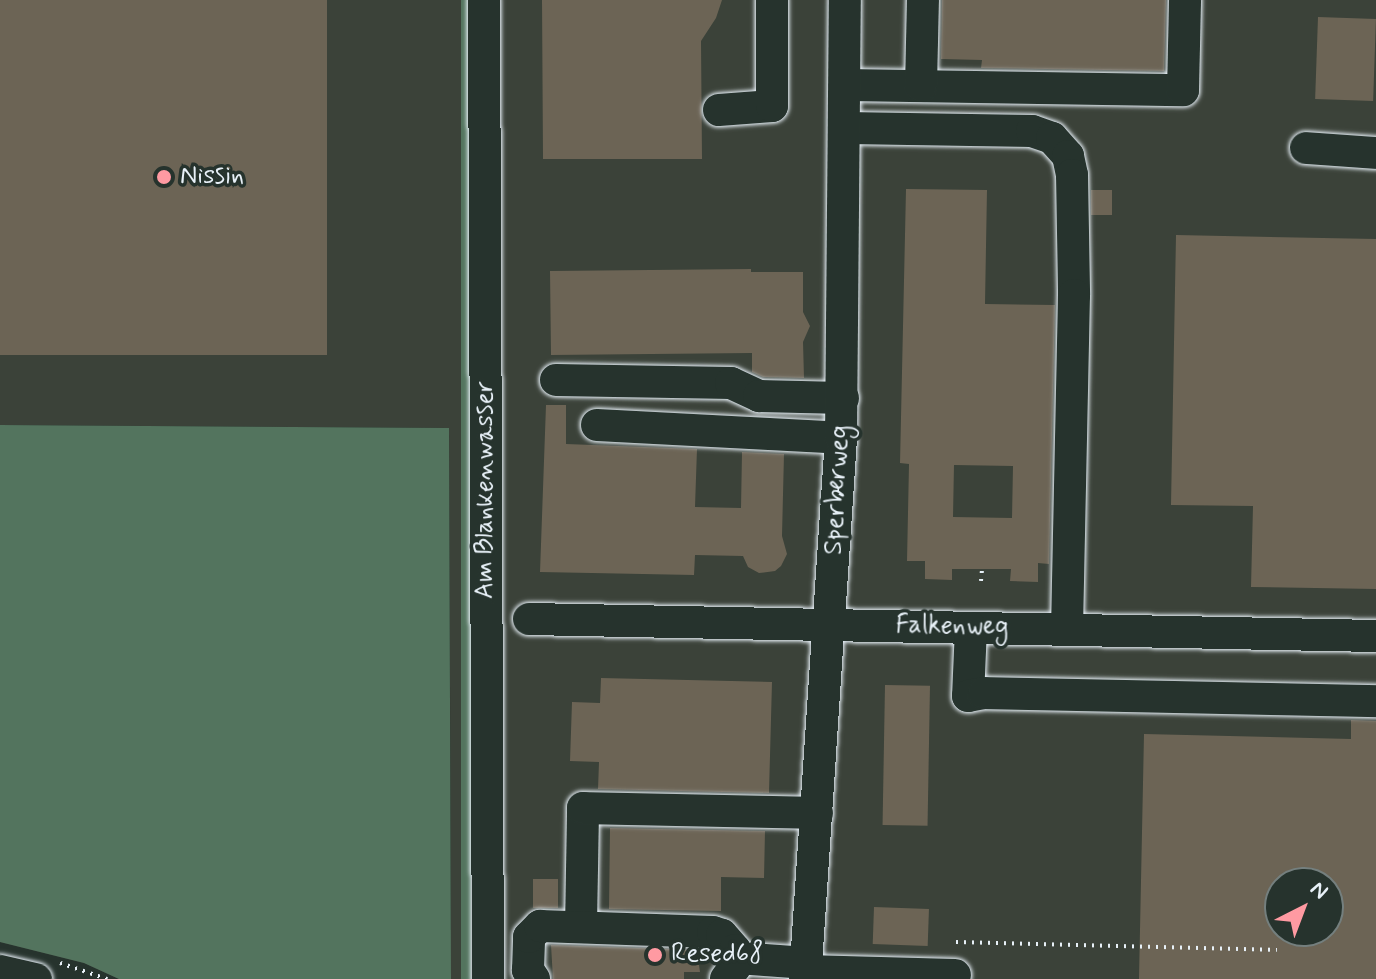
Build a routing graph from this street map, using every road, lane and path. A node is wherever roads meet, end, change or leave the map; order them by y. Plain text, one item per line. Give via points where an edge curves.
1 (484, 0) edge
2 (772, 0) edge
3 (845, 0) edge
4 (923, 0) edge
5 (1185, 0) edge
6 (847, 85) junction
7 (921, 86) junction
8 (719, 110) dead end
9 (847, 128) junction
10 (1306, 148) dead end
11 (1376, 153) edge
12 (556, 380) dead end
13 (843, 398) junction
14 (597, 425) dead end
15 (841, 438) junction
16 (982, 570) dead end
17 (981, 581) dead end
18 (529, 619) dead end
19 (831, 625) junction
20 (971, 628) junction
21 (1067, 630) junction
22 (1376, 636) edge
23 (1376, 701) edge
24 (817, 813) junction
25 (581, 927) junction
26 (956, 942) dead end
27 (1277, 950) dead end
28 (732, 968) edge
29 (0, 971) edge
30 (806, 971) edge
31 (955, 975) dead end
32 (881, 976) edge
33 (36, 979) edge
34 (488, 979) edge
35 (534, 979) edge

1 - 34 street, Am Blankenwasser
2 - 8 street via 772,106
3 - 6 street, Sperberweg
4 - 7 street
5 - 7 street via 1183,90
6 - 7 street
6 - 9 street, Sperberweg
9 - 13 street, Sperberweg
9 - 21 street via 1032,131 1052,138 1068,156 1074,295
10 - 11 street
12 - 13 street via 731,383 759,396
13 - 15 street, Sperberweg
14 - 15 street
15 - 19 street, Sperberweg
16 - 17 path
18 - 19 street, Falkenweg
19 - 20 street, Falkenweg
19 - 24 street, Sperberweg
20 - 21 street, Falkenweg
20 - 23 street via 968,696
21 - 22 street, Falkenweg
24 - 25 street via 583,808
24 - 30 street, Sperberweg
25 - 28 street via 713,932 730,942
25 - 35 street via 540,926 531,932 528,970
26 - 27 path
28 - 30 street
29 - 33 street
30 - 32 street
31 - 32 street

